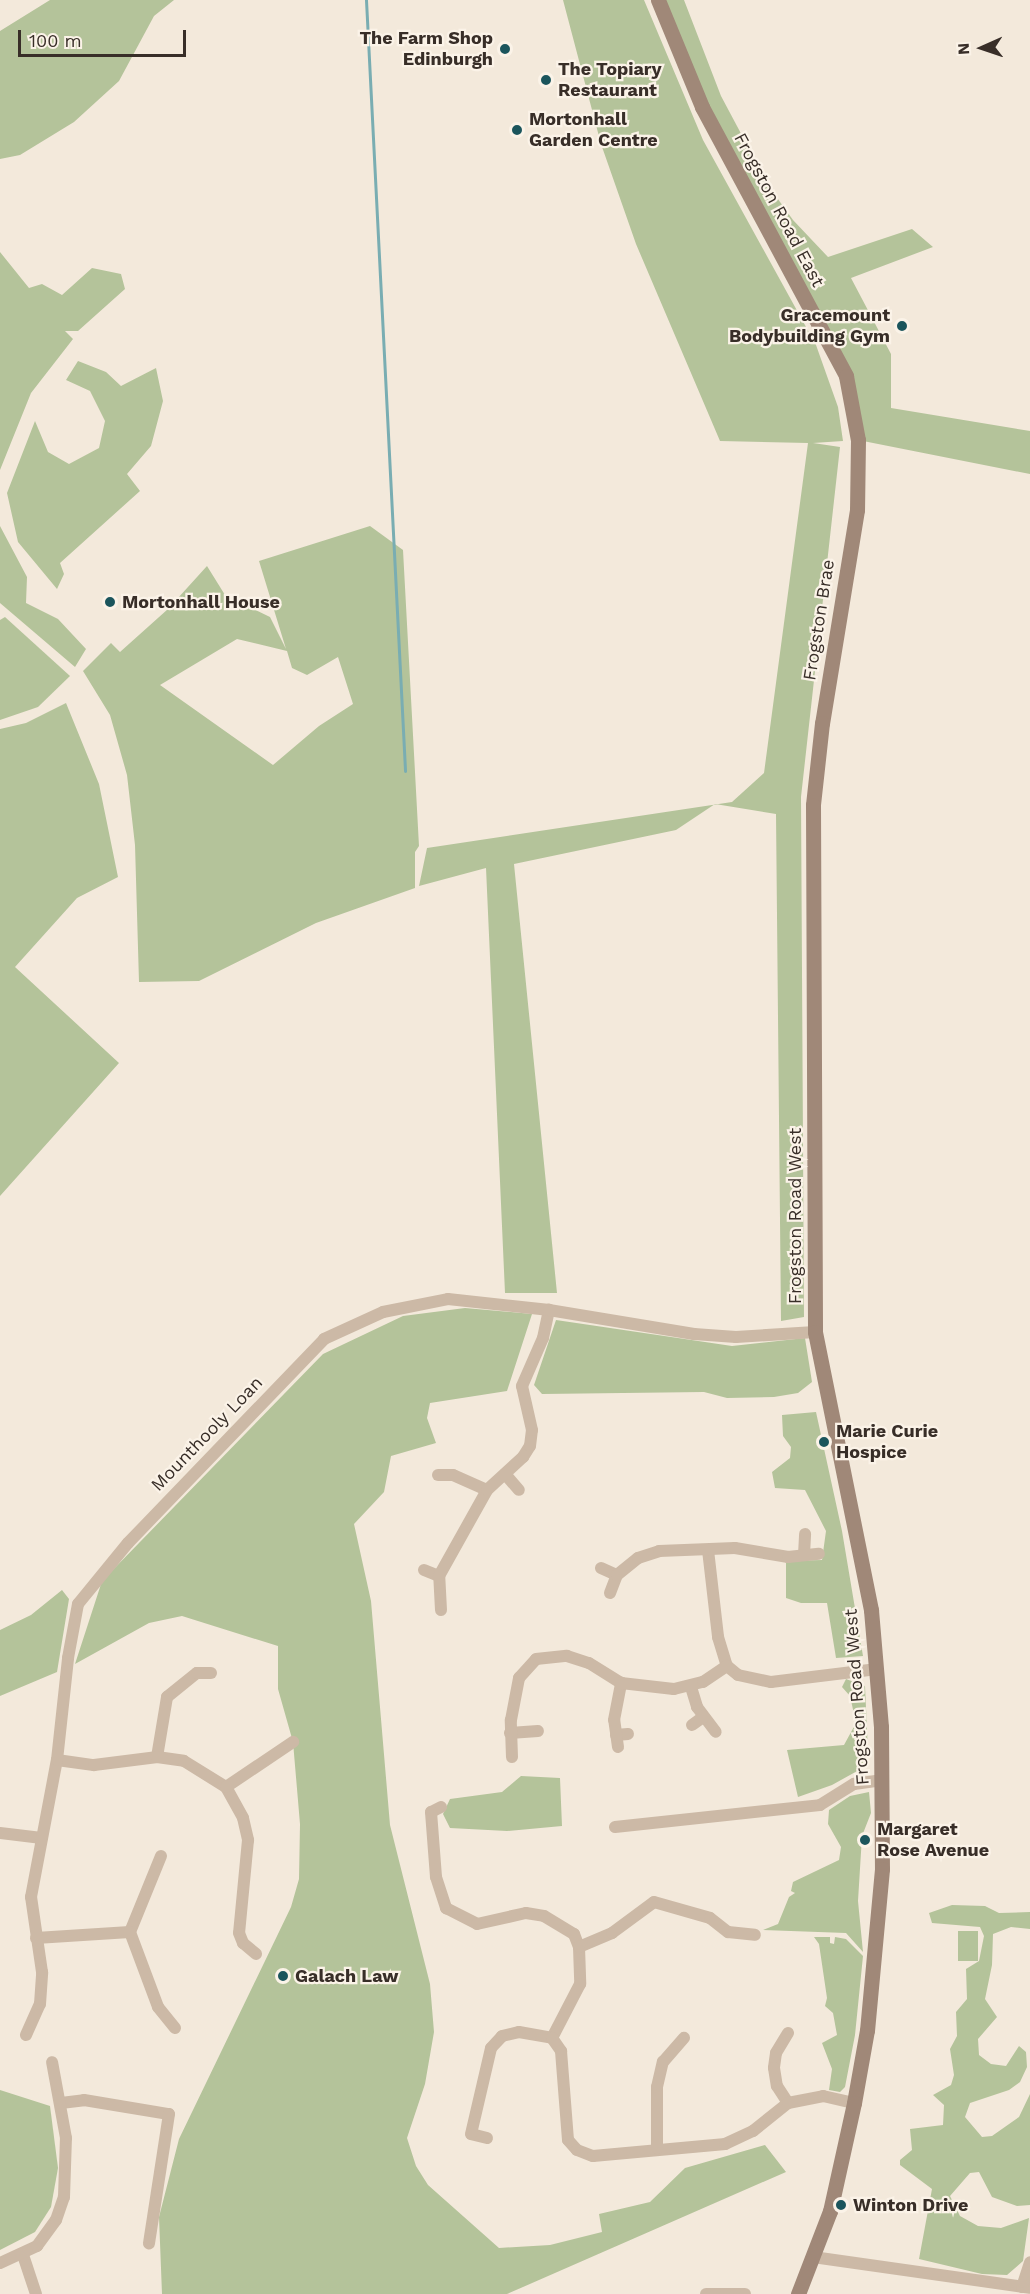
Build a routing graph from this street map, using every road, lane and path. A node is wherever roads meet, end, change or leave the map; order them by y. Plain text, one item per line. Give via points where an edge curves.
1 (658, 0) edge
2 (858, 440) joint
3 (813, 805) joint
4 (549, 1310) junction
5 (815, 1332) junction
6 (505, 1474) junction
7 (438, 1475) dead end
8 (487, 1490) junction
9 (519, 1490) dead end
10 (805, 1534) dead end
11 (708, 1550) junction
12 (819, 1554) dead end
13 (804, 1555) junction
14 (601, 1568) dead end
15 (424, 1570) dead end
16 (617, 1575) junction
17 (439, 1576) junction
18 (610, 1593) dead end
19 (441, 1610) dead end
20 (727, 1666) junction
21 (878, 1669) junction
22 (211, 1673) dead end
23 (621, 1683) junction
24 (691, 1687) junction
25 (703, 1718) junction
26 (692, 1725) dead end
27 (538, 1731) dead end
28 (716, 1732) dead end
29 (510, 1733) junction
30 (620, 1739) dead end
31 (293, 1742) dead end
32 (157, 1757) junction
33 (512, 1757) dead end
34 (57, 1760) junction
35 (883, 1780) junction
36 (226, 1787) junction
37 (441, 1807) dead end
38 (615, 1827) dead end
39 (0, 1833) edge
40 (42, 1838) junction
41 (161, 1856) dead end
42 (130, 1932) junction
43 (755, 1935) dead end
44 (36, 1938) junction
45 (579, 1947) junction
46 (256, 1954) dead end
47 (175, 2028) dead end
48 (788, 2033) dead end
49 (26, 2035) dead end
50 (552, 2038) junction
51 (684, 2038) dead end
52 (52, 2062) dead end
53 (61, 2103) junction
54 (788, 2103) junction
55 (854, 2103) junction
56 (487, 2138) dead end
57 (657, 2148) junction
58 (149, 2243) dead end
59 (23, 2255) junction
60 (813, 2257) junction
61 (1030, 2262) edge
62 (0, 2263) edge
63 (1022, 2289) edge
64 (36, 2294) edge
65 (706, 2294) edge
66 (745, 2294) edge
67 (798, 2294) edge

1 - 2 main road, Frogston Road East via 702,107 846,376
2 - 3 main road, Frogston Brae via 857,510 822,723
3 - 5 main road, Frogston Road West
4 - 5 street, Mounthooly Loan via 694,1334
4 - 6 street via 543,1338 523,1381 523,1400 532,1430 530,1446
4 - 34 street, Mounthooly Loan via 467,1300 425,1302 383,1312 346,1327 318,1345 128,1543 78,1604
5 - 21 main road, Frogston Road West via 871,1610
6 - 8 street
6 - 9 street
7 - 8 street via 453,1475
8 - 17 street
10 - 13 street
11 - 13 street via 749,1548 788,1557
11 - 16 street via 650,1552
11 - 20 street via 711,1607
12 - 13 street
14 - 16 street
15 - 17 street
16 - 18 street
17 - 19 street
20 - 21 street via 759,1682
20 - 24 street
21 - 35 main road, Frogston Road West
22 - 32 street via 197,1673 167,1697
23 - 24 street via 653,1688
23 - 29 street via 589,1663 567,1656 536,1659 519,1678
23 - 30 street via 614,1720
24 - 25 street
25 - 26 street
25 - 28 street via 713,1724
27 - 29 street
29 - 33 street
31 - 36 street
32 - 34 street via 94,1765
32 - 36 street via 184,1761
34 - 40 street, Mounthooly Loan
35 - 38 street via 854,1784 820,1805
35 - 55 main road, Frogston Road West via 876,1939
36 - 46 street via 243,1818 248,1840 239,1933 243,1943
37 - 45 street via 430,1812 436,1877 446,1908 477,1924 526,1913 544,1916 564,1925
39 - 40 street
40 - 44 street, Mounthooly Loan via 31,1897
41 - 42 street
42 - 44 street
42 - 47 street via 158,2007
43 - 45 street via 728,1932 710,1918 654,1902 612,1933
44 - 49 street, Mounthooly Loan via 42,1972 40,2004
45 - 50 street via 580,1984
48 - 54 street via 776,2053 774,2068 777,2086
50 - 56 street via 519,2032 502,2036 491,2048 471,2134
50 - 57 street via 561,2051 568,2140 577,2150 593,2156
51 - 57 street via 663,2062 657,2087
52 - 53 street
53 - 58 street via 84,2100 169,2114
53 - 59 street via 66,2138 64,2197 48,2234
54 - 55 street via 822,2096
54 - 57 street via 753,2131 725,2144
55 - 60 main road, Frogston Road West via 830,2211
59 - 62 street
59 - 64 street
60 - 63 street
60 - 67 main road, Frogston Road West
61 - 63 street
65 - 66 street

